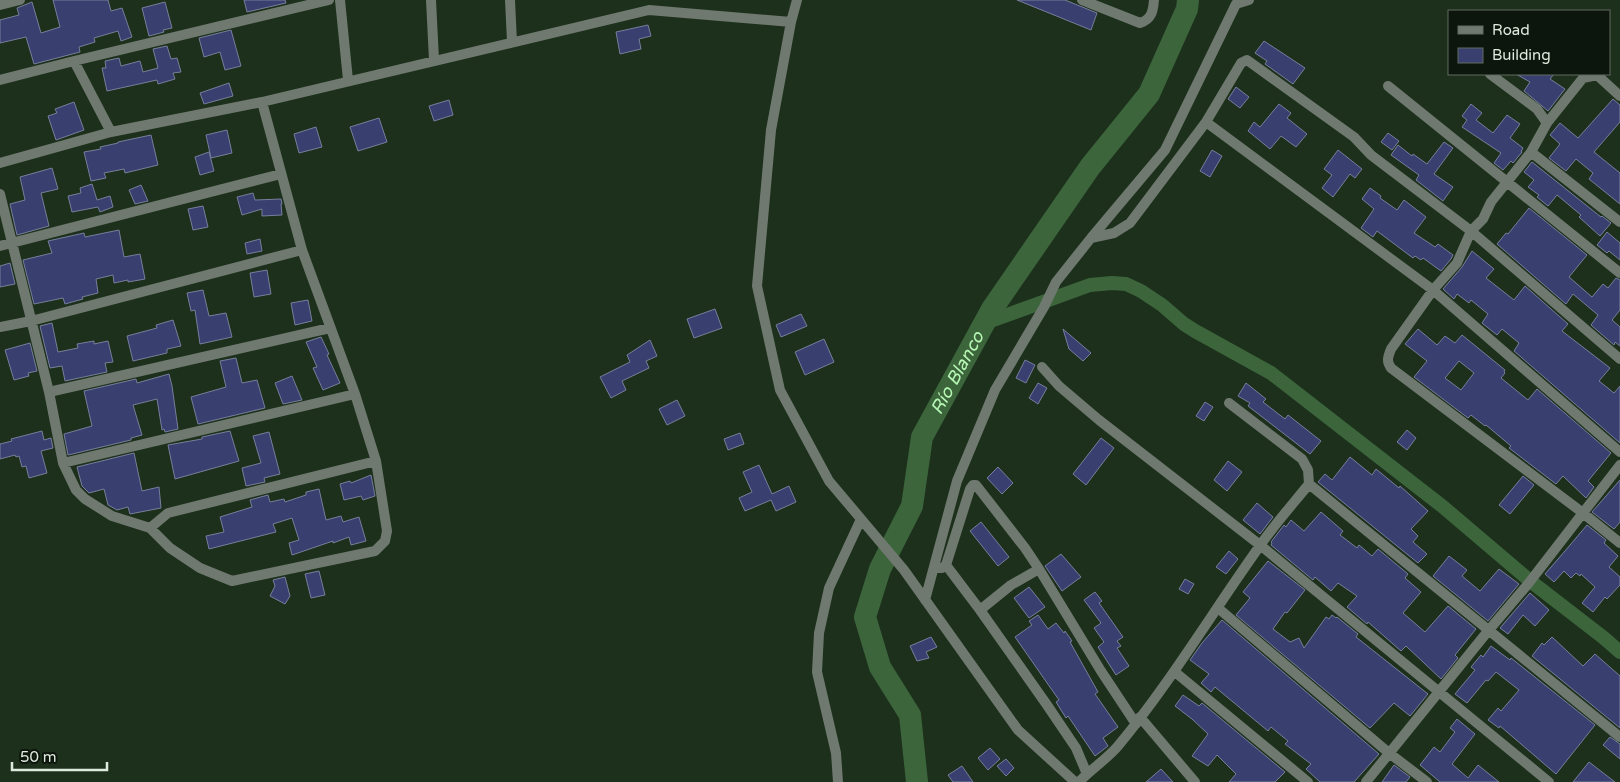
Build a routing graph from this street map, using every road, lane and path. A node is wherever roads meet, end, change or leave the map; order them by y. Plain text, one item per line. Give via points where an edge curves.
1 (20, 0) edge
2 (329, 0) edge
3 (340, 0) edge
4 (430, 0) edge
5 (510, 0) edge
6 (797, 0) edge
7 (1082, 0) edge
8 (1154, 0) edge
9 (1249, 0) edge
10 (0, 5) edge
11 (791, 22) junction
12 (512, 42) junction
13 (74, 60) junction
14 (434, 60) junction
15 (1491, 75) edge
16 (0, 80) edge
17 (348, 80) junction
18 (1388, 86) dead end
19 (1620, 96) edge
20 (262, 102) junction
21 (1206, 122) junction
22 (1547, 123) junction
23 (111, 132) junction
24 (1531, 152) junction
25 (0, 163) edge
26 (281, 174) junction
27 (1507, 182) junction
28 (0, 194) edge
29 (1620, 222) edge
30 (1471, 231) junction
31 (1091, 238) junction
32 (13, 243) junction
33 (0, 246) edge
34 (302, 250) junction
35 (1620, 273) edge
36 (1433, 290) junction
37 (31, 321) junction
38 (0, 327) edge
39 (330, 328) junction
40 (1620, 359) edge
41 (1042, 367) dead end
42 (49, 392) junction
43 (355, 394) junction
44 (1230, 402) dead end
45 (1620, 452) edge
46 (376, 462) junction
47 (63, 463) junction
48 (1620, 465) edge
49 (1308, 484) junction
50 (1583, 513) junction
51 (861, 519) junction
52 (150, 528) junction
53 (1620, 543) edge
54 (1260, 545) junction
55 (946, 565) junction
56 (934, 568) junction
57 (1039, 569) junction
58 (925, 600) junction
59 (1218, 608) junction
60 (980, 610) junction
61 (1488, 630) junction
62 (1175, 672) junction
63 (1438, 692) junction
64 (1138, 721) junction
65 (1620, 738) edge
66 (1389, 753) junction
67 (1087, 774) junction
68 (838, 782) edge
69 (1075, 782) edge
70 (1079, 782) edge
71 (1195, 782) edge
72 (1308, 782) edge
73 (1366, 782) edge
74 (1427, 782) edge
75 (1549, 782) edge

1 - 10 street
2 - 13 street
3 - 17 street
4 - 14 street
5 - 12 street
6 - 11 street
7 - 8 street via 1140,22 1153,13
9 - 31 street via 1236,4 1164,150
11 - 12 street via 649,10
11 - 51 street via 771,130 756,286 780,390 829,481
12 - 14 street
13 - 16 street
13 - 23 street
14 - 17 street
15 - 22 street via 1536,109
17 - 20 street
18 - 27 street
19 - 22 street via 1597,75 1582,78
20 - 23 street
20 - 26 street
21 - 30 street via 1241,63 1247,60 1354,137 1371,155
21 - 31 street via 1130,223 1114,233
21 - 36 street
22 - 24 street
23 - 25 street
24 - 27 street
24 - 29 street
26 - 32 street
26 - 34 street
27 - 30 street via 1491,202 1483,219
27 - 35 street
28 - 32 street
30 - 36 street via 1457,263
30 - 40 street
31 - 56 street via 1056,282 995,390 957,481
32 - 33 street
32 - 37 street
34 - 37 street
34 - 39 street
36 - 45 street
36 - 50 street via 1391,350 1387,358 1391,368
37 - 38 street
37 - 42 street
39 - 42 street
39 - 43 street
41 - 54 street via 1099,420
42 - 47 street
43 - 46 street
43 - 47 street
44 - 49 street via 1302,459 1308,470
46 - 52 street via 168,513
46 - 52 street via 387,531 385,541 375,551 232,582 200,568 170,548
47 - 52 street via 76,490 85,499 112,516
48 - 50 street
49 - 54 street
49 - 61 street
50 - 53 street
50 - 61 street
51 - 58 street
51 - 68 street via 829,588 819,633 817,672 836,752
54 - 59 street
54 - 63 street
55 - 56 street
55 - 57 street via 970,488 976,485
55 - 60 street
56 - 58 street
57 - 60 street
57 - 64 street via 1101,671
58 - 69 street via 1018,730
59 - 62 street
59 - 66 street
60 - 67 street via 1048,705 1076,748
61 - 63 street
61 - 65 street
62 - 64 street
62 - 72 street
63 - 66 street
63 - 75 street
64 - 67 street via 1117,748
64 - 71 street
66 - 73 street
66 - 74 street
67 - 70 street

